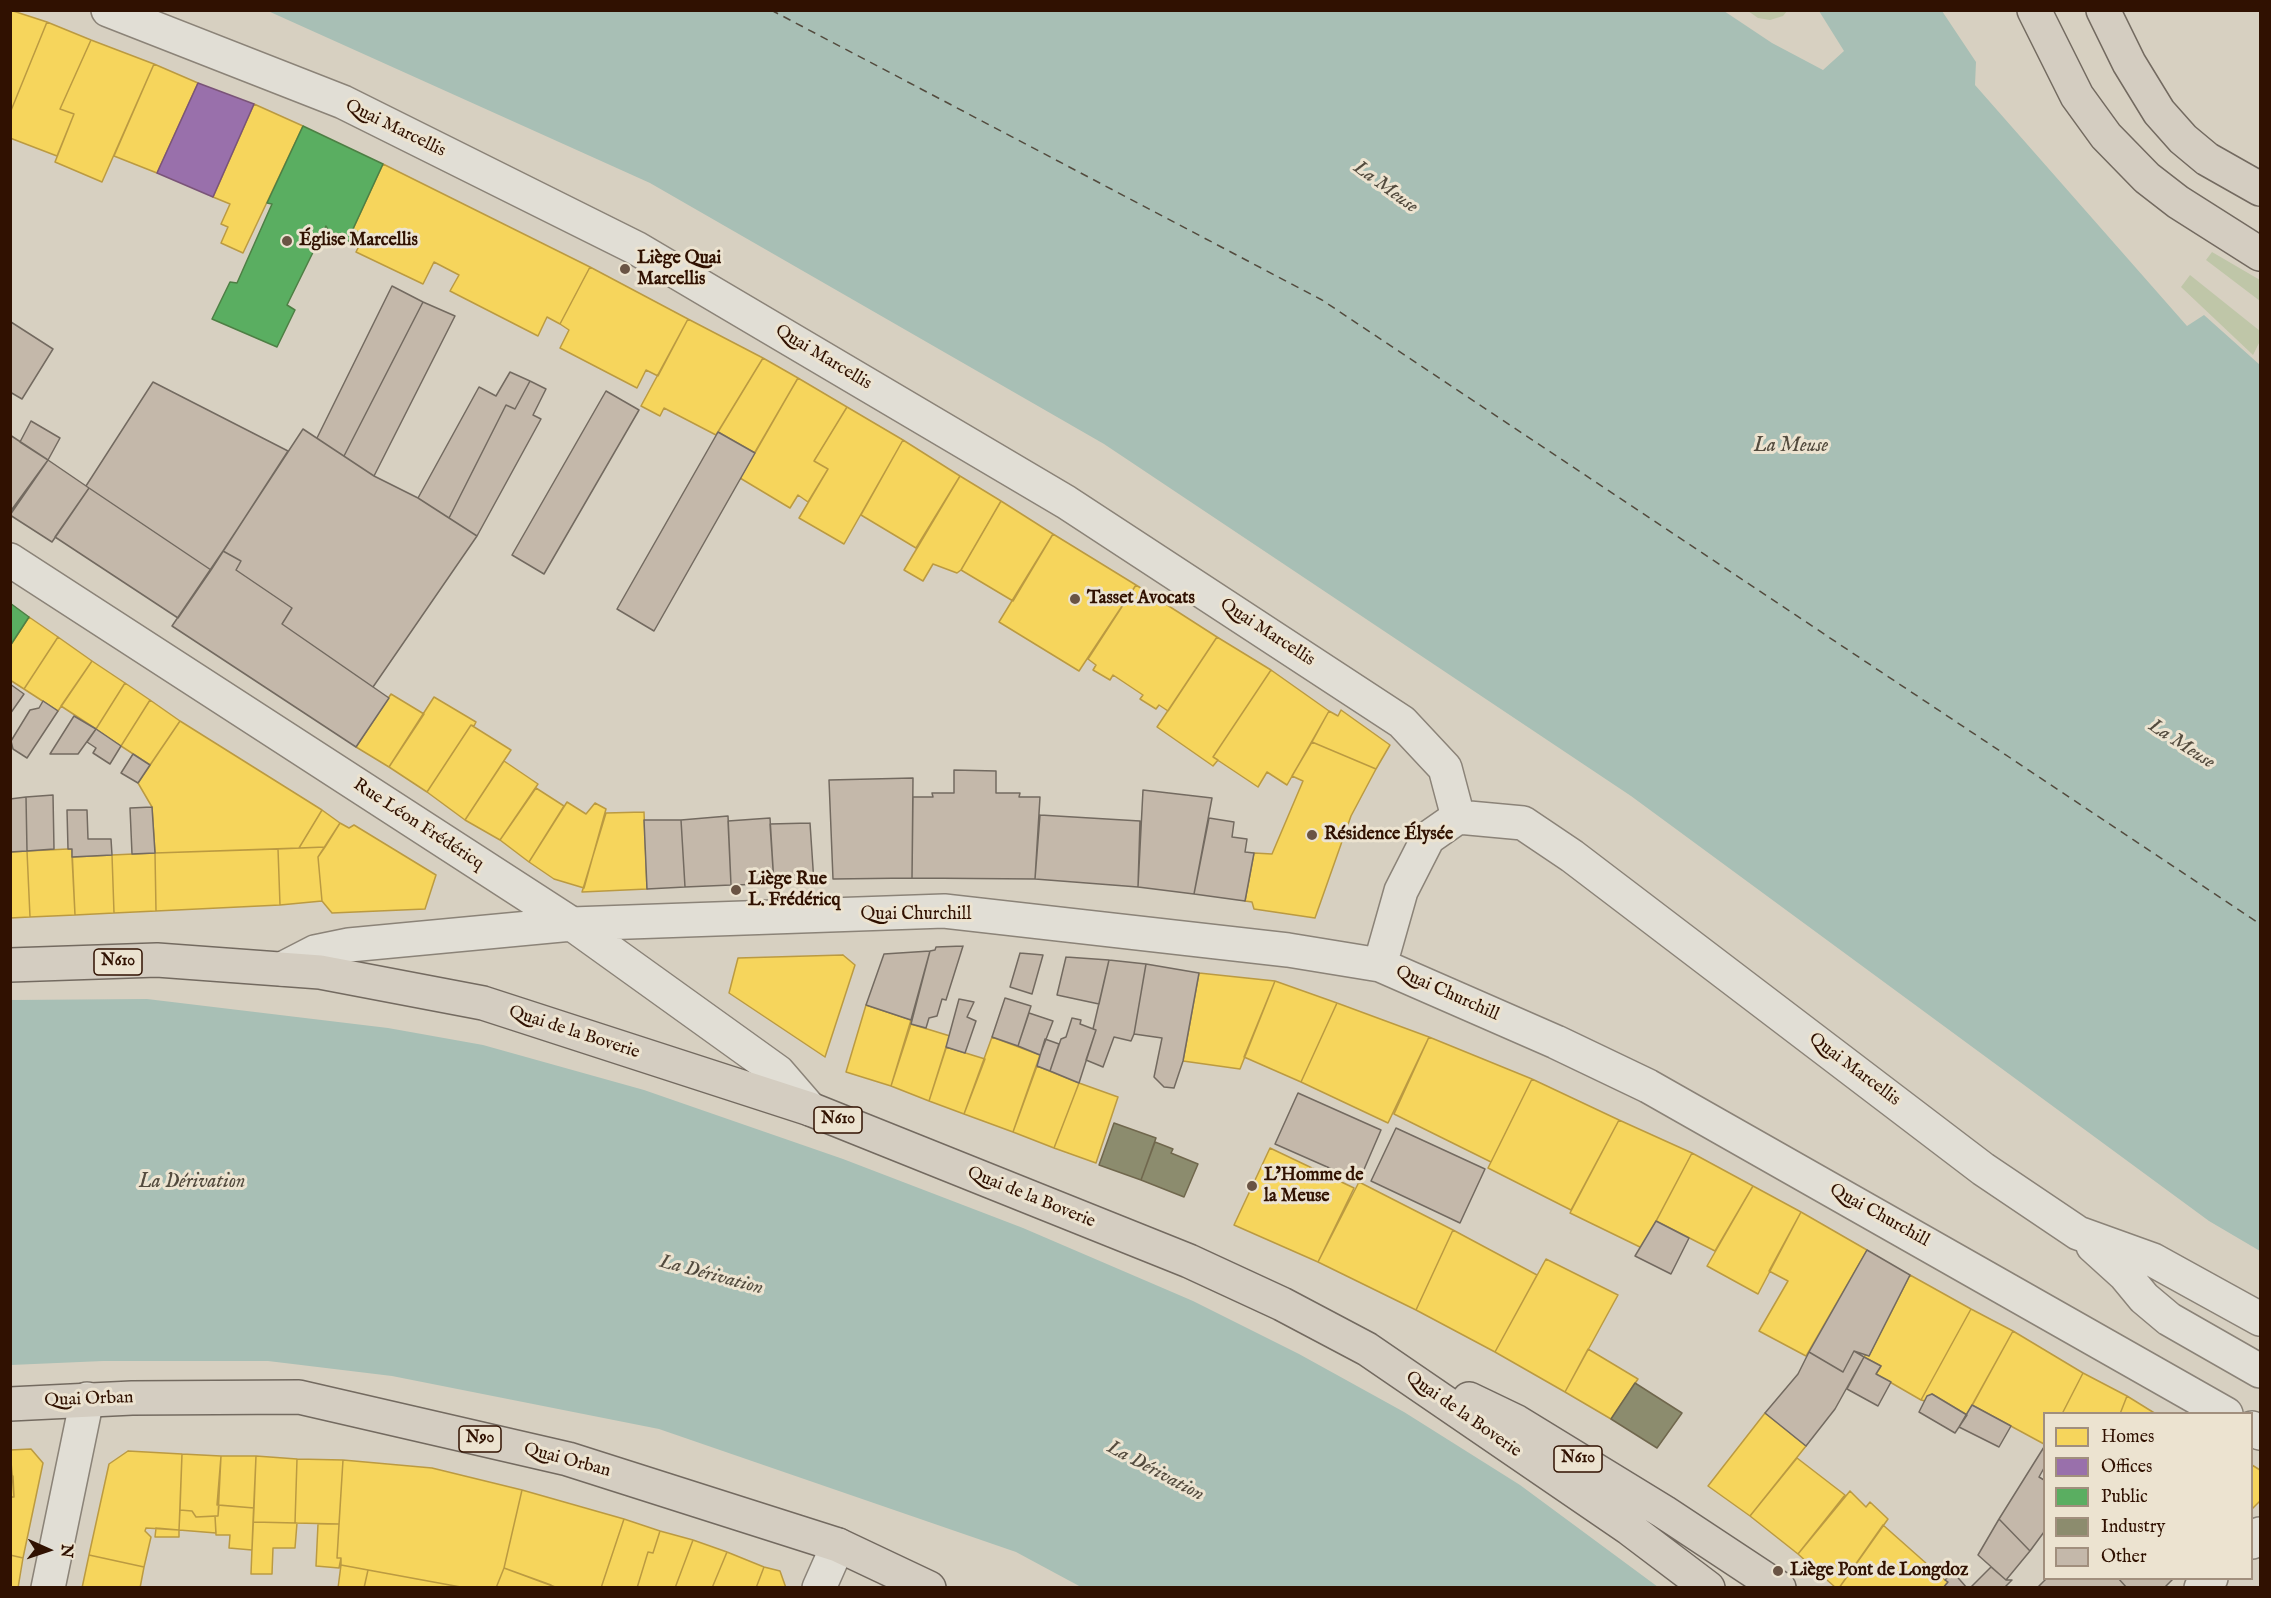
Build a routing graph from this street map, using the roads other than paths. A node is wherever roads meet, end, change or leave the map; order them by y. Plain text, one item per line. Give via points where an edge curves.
1 (108, 10) edge
2 (2034, 10) edge
3 (2103, 10) edge
4 (2260, 189) edge
5 (2260, 254) edge
6 (10, 560) edge
7 (1458, 817) junction
8 (572, 924) junction
9 (10, 965) edge
10 (1380, 965) junction
11 (282, 969) junction
12 (810, 1109) junction
13 (2078, 1233) junction
14 (2260, 1319) edge
15 (1368, 1349) junction
16 (2260, 1371) edge
17 (87, 1399) junction
18 (10, 1404) edge
19 (2224, 1412) edge
20 (838, 1545) junction
21 (897, 1580) edge
22 (48, 1587) edge
23 (819, 1587) edge
24 (929, 1587) edge
25 (1708, 1587) edge
26 (1779, 1587) edge

1 - 7 street, Quai Marcellis via 343,102 636,248 1066,502 1402,722 1445,768
2 - 5 main road via 2077,96 2106,136 2147,178 2178,202
3 - 4 main road via 2159,112 2207,159
6 - 8 street, Rue Léon Frédéricq
7 - 10 street via 1428,838 1401,891
7 - 13 street, Quai Marcellis via 1523,823 1563,849 1983,1169
8 - 10 street, Quai Churchill via 944,911 1288,950
8 - 11 street via 349,945 315,952
8 - 12 street, Rue Léon Frédéricq via 778,1072
9 - 11 main road, Quai de la Boverie / N610 via 157,960
10 - 19 street, Quai Churchill via 1648,1086
11 - 12 main road, Quai de la Boverie / N610 via 320,972 483,1003
12 - 15 main road, Quai de la Boverie / N610 via 1189,1261
13 - 14 street, Quai Marcellis via 2153,1260
13 - 16 street via 2169,1319
15 - 25 main road, Quai de la Boverie / N610
15 - 26 main road, N610 via 1518,1422
17 - 18 main road, Quai Orban / N90
17 - 20 main road, Quai Orban / N90 via 299,1397 568,1459
17 - 22 street
20 - 21 main road, Quai Orban / N90
20 - 23 street
21 - 24 main road, Quai Orban / N90

